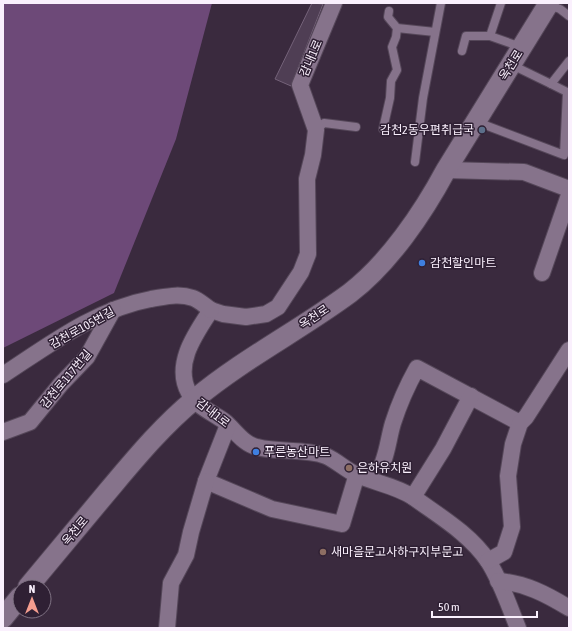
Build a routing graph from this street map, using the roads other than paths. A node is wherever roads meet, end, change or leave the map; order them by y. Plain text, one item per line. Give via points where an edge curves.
1 (334, 3) edge
2 (441, 3) edge
3 (501, 3) edge
4 (548, 4) edge
5 (389, 11) dead end
6 (569, 16) edge
7 (398, 28) junction
8 (435, 32) junction
9 (490, 36) junction
10 (522, 47) junction
11 (462, 51) dead end
12 (569, 61) edge
13 (511, 64) junction
14 (551, 84) junction
15 (568, 92) edge
16 (477, 122) junction
17 (356, 127) dead end
18 (383, 129) dead end
19 (316, 130) junction
20 (415, 162) dead end
21 (446, 170) junction
22 (569, 189) edge
23 (569, 195) edge
24 (542, 274) dead end
25 (113, 310) junction
26 (211, 310) junction
27 (569, 350) edge
28 (3, 375) edge
29 (471, 396) junction
30 (194, 399) junction
31 (520, 423) junction
32 (228, 425) junction
33 (3, 432) edge
34 (383, 462) dead end
35 (357, 474) junction
36 (206, 481) junction
37 (413, 497) junction
38 (488, 561) junction
39 (35, 579) edge
40 (498, 581) junction
41 (12, 607) edge
42 (569, 608) edge
43 (3, 618) edge
44 (167, 628) edge
45 (518, 628) edge

1 - 19 street, 감내1로 via 300,86
2 - 8 lane
3 - 9 lane
4 - 6 lane
4 - 10 street, 옥천로
5 - 7 lane via 388,17
7 - 8 lane
7 - 18 lane via 392,47 396,70 391,81
8 - 20 lane
9 - 10 lane
9 - 11 lane via 466,36
10 - 13 street, 옥천로
12 - 14 lane
13 - 14 lane
13 - 16 street, 옥천로
14 - 15 lane
15 - 16 lane via 564,155
16 - 21 street, 옥천로
17 - 19 lane via 324,123
19 - 26 street, 감내1로 via 307,180 308,254 300,272 278,307 266,314 246,317
21 - 22 street via 524,172
21 - 30 street, 옥천로 via 433,194 403,237 373,272 350,292
23 - 24 street
25 - 26 street, 감천로105번길 via 165,295 194,299
25 - 28 street, 감천로105번길 via 83,325
25 - 33 street, 감천로117번길 via 87,357 30,422
26 - 30 street, 감내1로 via 192,340 185,358 184,378
27 - 31 street
29 - 31 street
29 - 34 street via 417,368 401,399
29 - 37 street via 443,449
30 - 32 street, 감내1로
30 - 39 street, 옥천로 via 147,444
31 - 38 street via 513,444 508,476 512,527 504,552
32 - 35 street, 감내1로 via 248,445 326,456
32 - 36 street
35 - 36 street via 342,524 272,509
35 - 37 street, 감내1로 via 403,490
36 - 44 street via 186,555 171,583
37 - 38 street, 감내1로 via 474,544
38 - 40 street, 감내1로
40 - 42 street via 514,582 532,588
40 - 45 street, 감내1로
41 - 43 street

